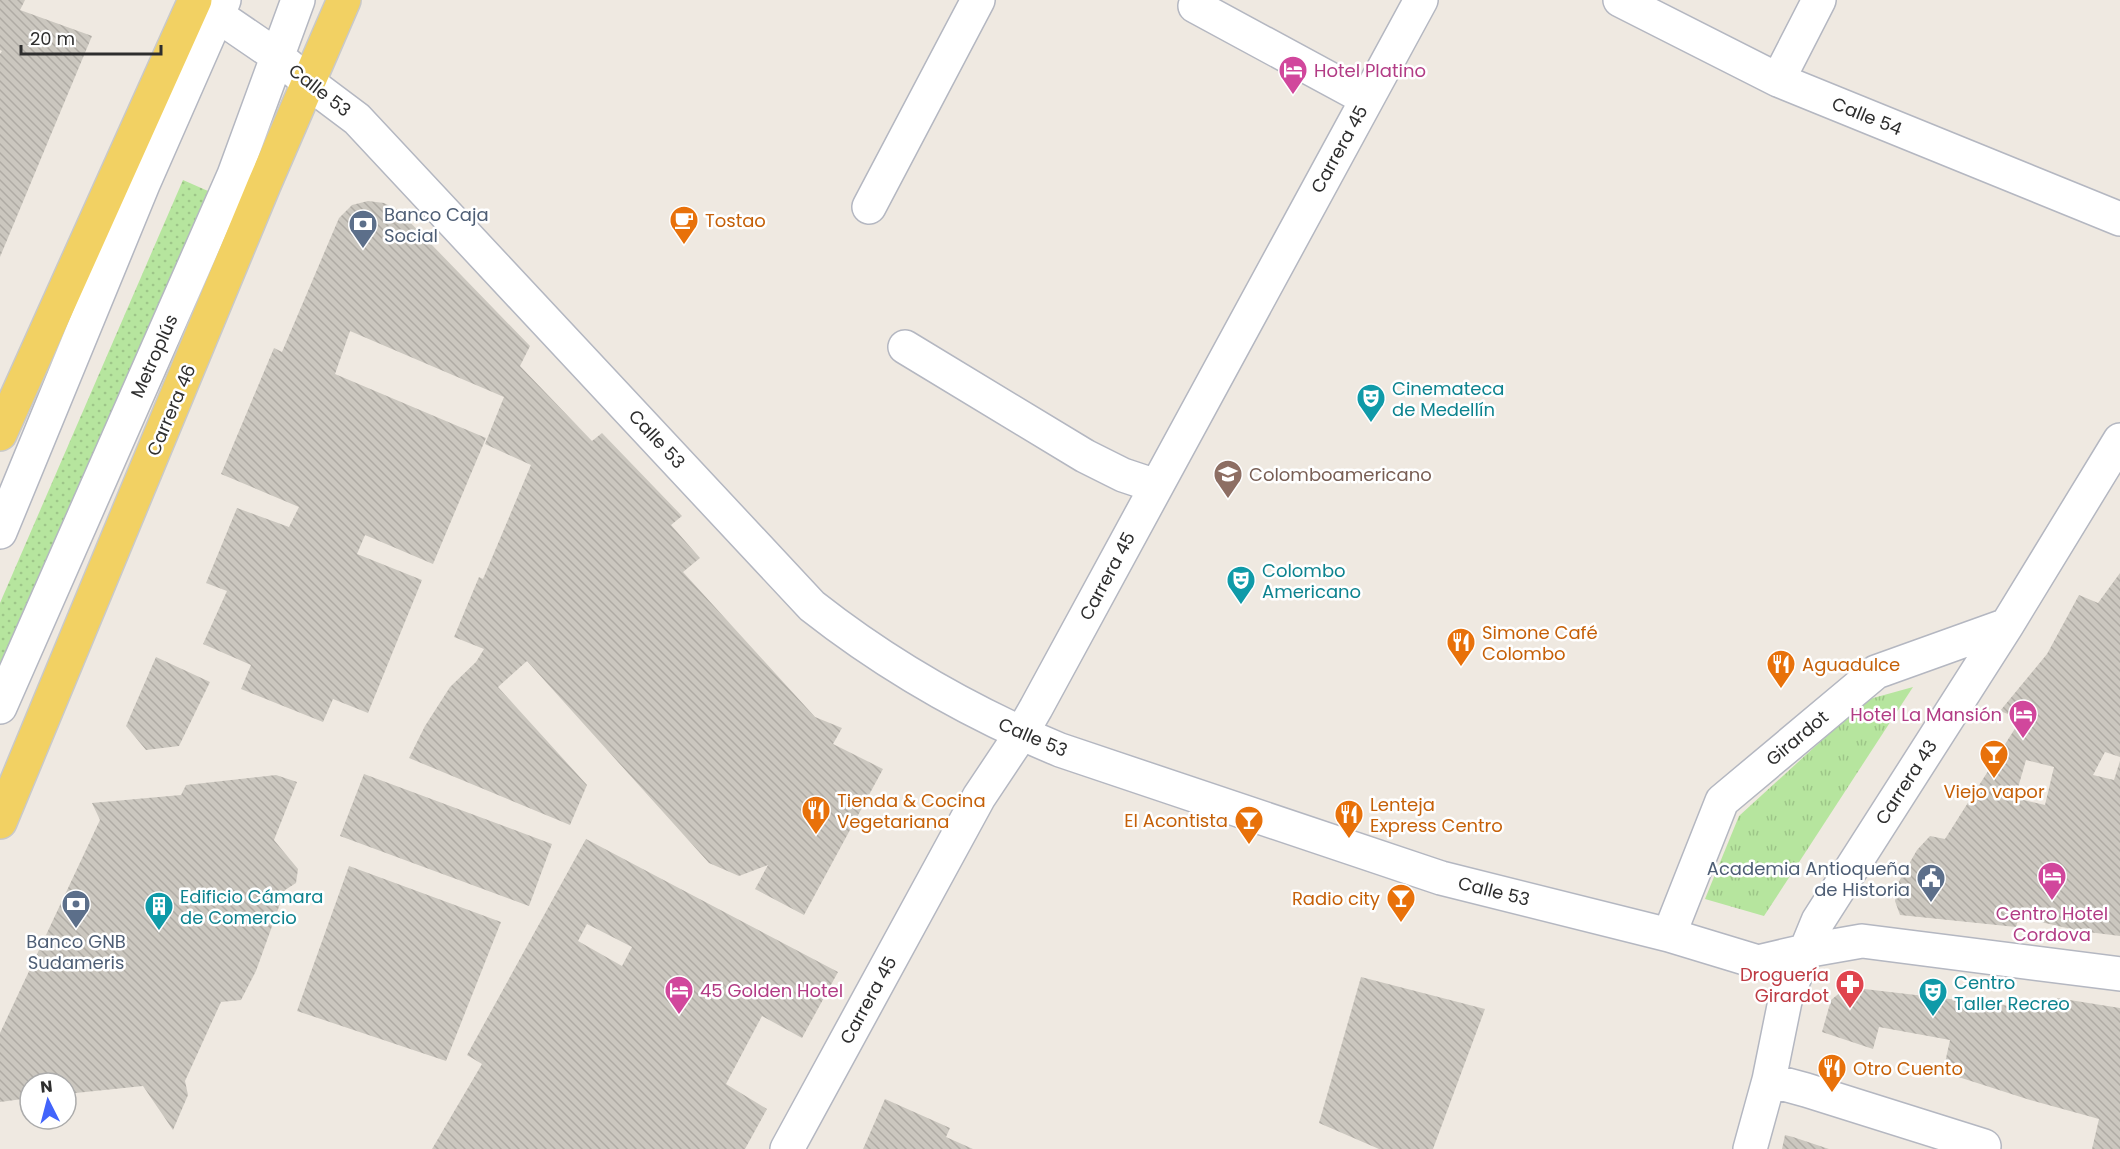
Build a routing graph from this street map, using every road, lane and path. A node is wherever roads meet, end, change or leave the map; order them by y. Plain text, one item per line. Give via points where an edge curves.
1 (298, 0) edge
2 (344, 0) edge
3 (978, 0) edge
4 (1420, 0) edge
5 (1620, 0) edge
6 (1819, 0) edge
7 (205, 3) edge
8 (1195, 6) dead end
9 (277, 56) junction
10 (1778, 80) junction
11 (309, 83) junction
12 (1367, 99) junction
13 (869, 207) dead end
14 (2120, 219) edge
15 (905, 347) dead end
16 (0, 434) edge
17 (2120, 440) edge
18 (1156, 486) junction
19 (0, 532) edge
20 (2007, 625) junction
21 (0, 707) edge
22 (1021, 734) junction
23 (0, 822) edge
24 (1669, 935) junction
25 (1805, 951) junction
26 (2120, 974) edge
27 (1769, 1080) junction
28 (1984, 1146) dead end
29 (787, 1149) edge
30 (1750, 1149) edge

1 - 9 street, Metroplús
2 - 11 main road, Carrera 46
3 - 13 street
4 - 12 street, Carrera 45
5 - 10 street, Calle 54
6 - 10 street
7 - 9 street, Calle 53
7 - 16 main road
7 - 19 street via 144,182
8 - 12 street
9 - 11 street, Calle 53
9 - 21 street, Metroplús via 234,175
10 - 14 street, Calle 54
11 - 22 street, Calle 53 via 357,119 812,606 887,661
11 - 23 main road, Carrera 46
12 - 18 street, Carrera 45
15 - 18 street via 1085,456
17 - 20 street, Carrera 43
18 - 22 street, Carrera 45
20 - 24 street, Girardot via 1876,672 1722,801
20 - 25 street, Carrera 43 via 1818,921
22 - 24 street, Calle 53 via 1441,878
22 - 29 street, Carrera 45 via 979,797
24 - 25 street, Calle 53 via 1758,962
25 - 26 street, Calle 53 via 1862,941
25 - 27 street, Carrera 43 via 1785,1000
27 - 28 street
27 - 30 street, Carrera 43

